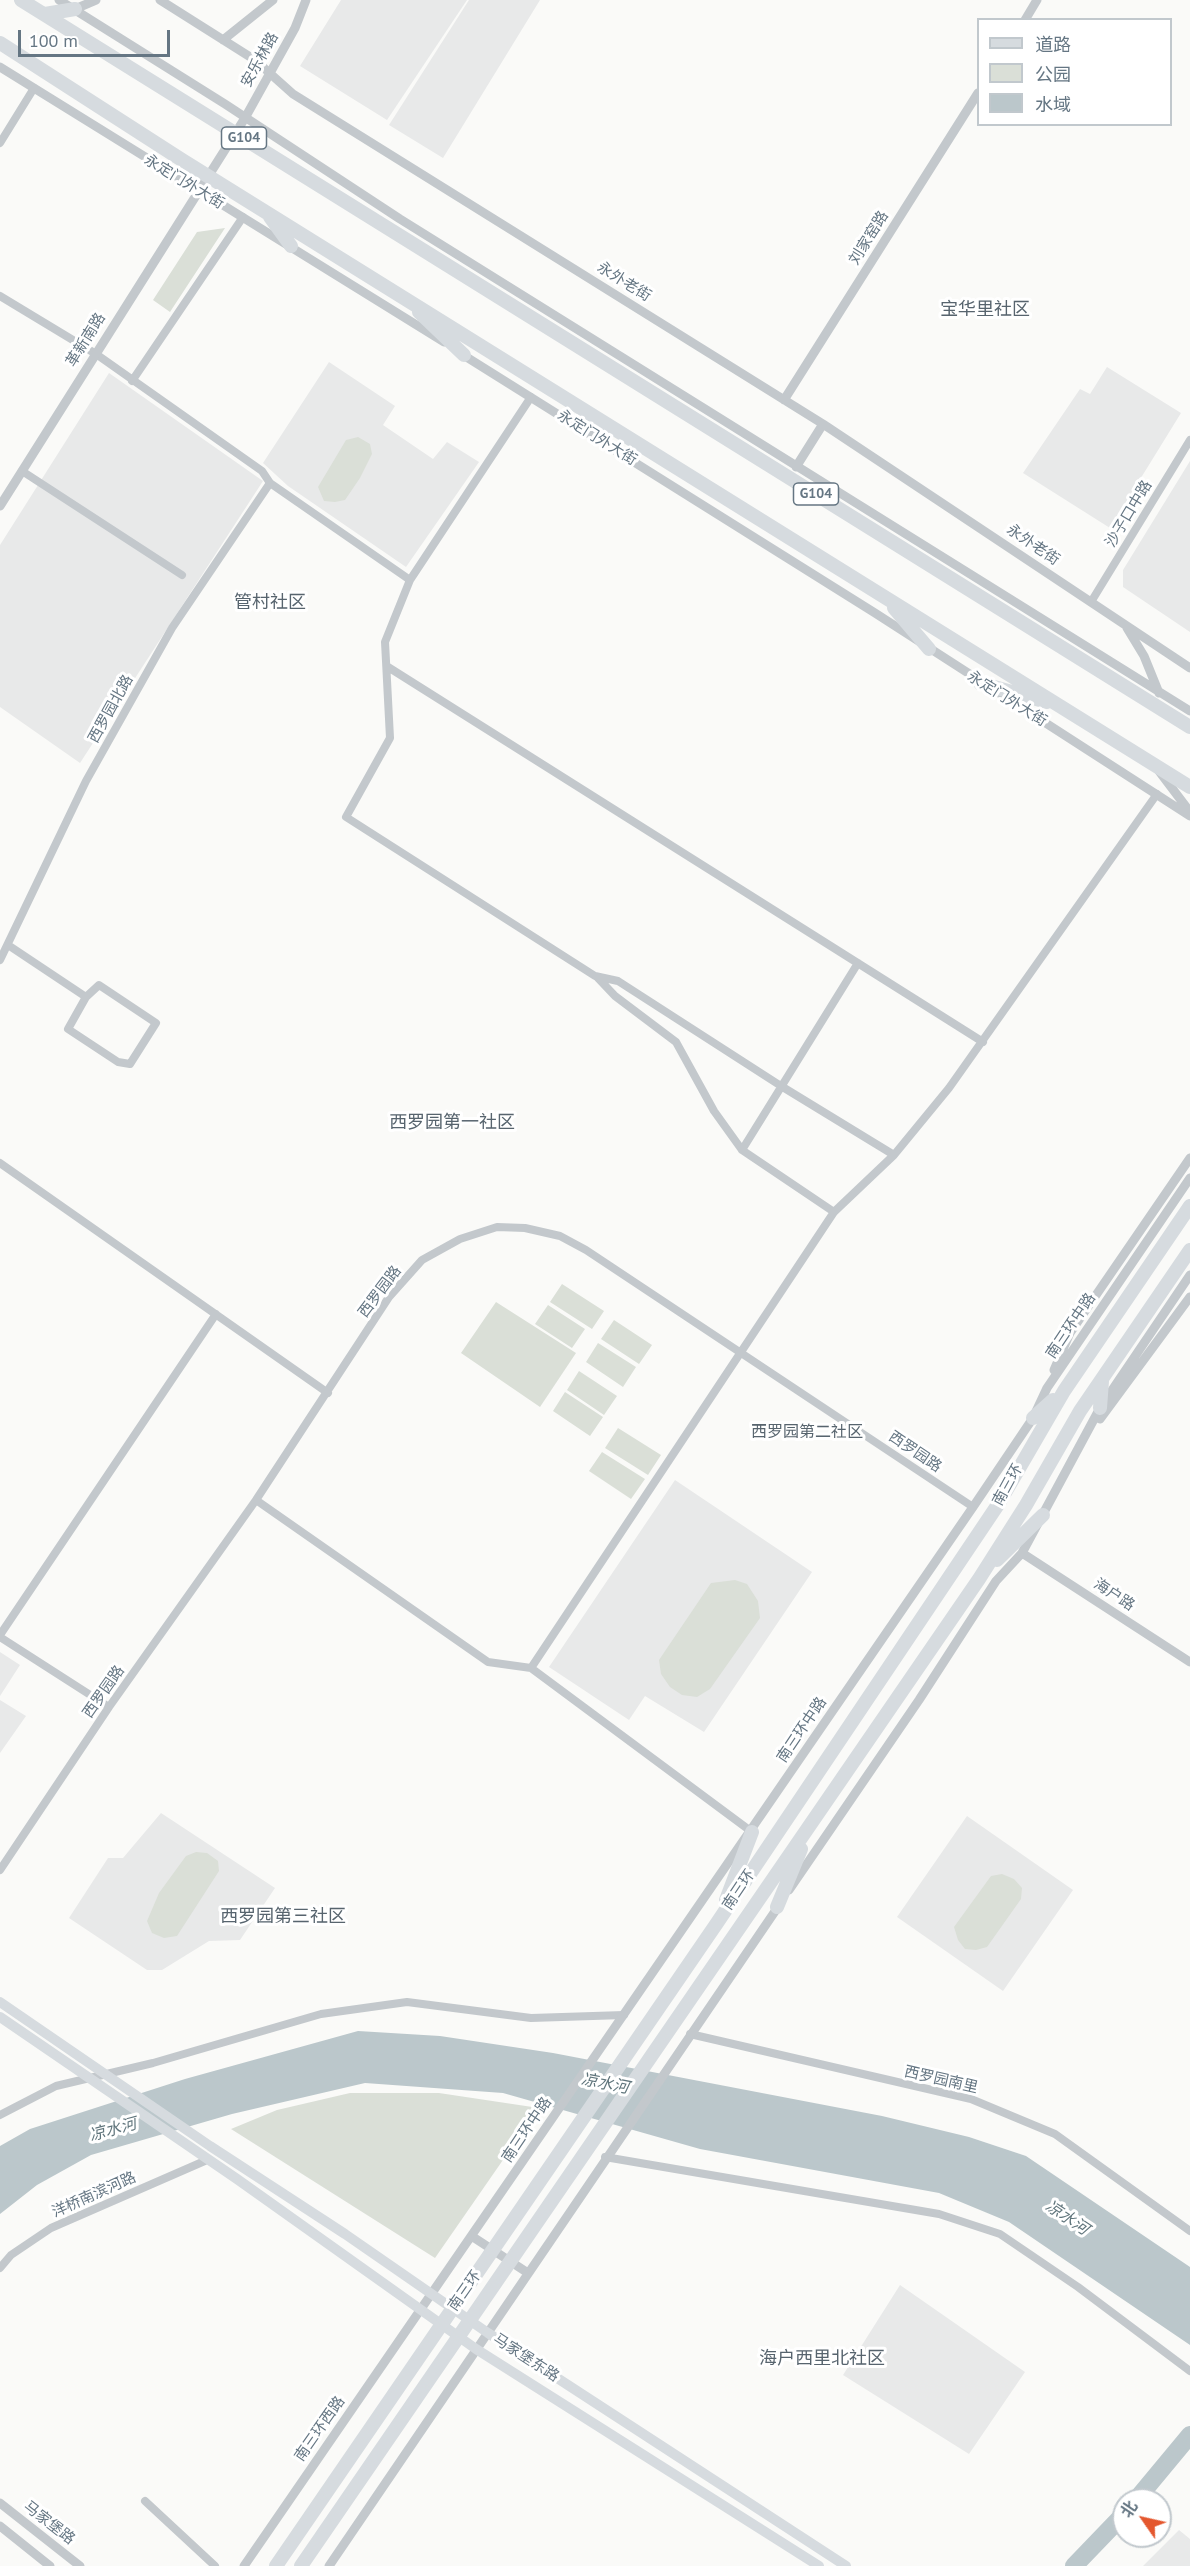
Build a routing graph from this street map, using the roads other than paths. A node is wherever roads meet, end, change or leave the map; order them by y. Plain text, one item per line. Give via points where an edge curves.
1 (21, 0) edge
2 (59, 0) edge
3 (96, 0) edge
4 (160, 0) edge
5 (273, 0) edge
6 (306, 0) edge
7 (1037, 0) edge
8 (75, 9) junction
9 (45, 14) junction
10 (1026, 18) edge
11 (223, 40) junction
12 (0, 43) edge
13 (0, 67) edge
14 (270, 74) junction
15 (33, 88) junction
16 (977, 95) edge
17 (245, 118) junction
18 (236, 133) junction
19 (0, 143) edge
20 (208, 176) junction
21 (199, 191) junction
22 (266, 211) junction
23 (243, 217) junction
24 (291, 246) junction
25 (401, 294) junction
26 (0, 296) edge
27 (96, 354) junction
28 (464, 355) junction
29 (132, 381) junction
30 (531, 397) junction
31 (784, 400) junction
32 (823, 424) junction
33 (1190, 440) edge
34 (796, 467) junction
35 (22, 471) junction
36 (270, 483) junction
37 (0, 506) edge
38 (182, 575) dead end
39 (410, 580) junction
40 (885, 597) junction
41 (1091, 602) junction
42 (1125, 624) junction
43 (929, 649) junction
44 (388, 667) junction
45 (1190, 668) edge
46 (980, 683) junction
47 (1159, 693) junction
48 (1064, 708) junction
49 (1190, 711) edge
50 (1190, 726) edge
51 (1152, 763) junction
52 (1190, 787) edge
53 (1157, 794) junction
54 (1190, 812) edge
55 (1190, 816) edge
56 (8, 945) junction
57 (0, 960) edge
58 (858, 963) junction
59 (596, 976) junction
60 (86, 997) junction
61 (983, 1042) junction
62 (781, 1086) junction
63 (742, 1150) junction
64 (894, 1155) junction
65 (1190, 1158) edge
66 (0, 1163) edge
67 (1190, 1178) edge
68 (1190, 1206) edge
69 (834, 1212) junction
70 (1190, 1250) edge
71 (1190, 1275) edge
72 (1190, 1298) edge
73 (216, 1314) junction
74 (740, 1352) junction
75 (1102, 1379) junction
76 (1047, 1388) junction
77 (1064, 1391) junction
78 (328, 1393) junction
79 (1100, 1408) junction
80 (1033, 1418) junction
81 (1074, 1458) junction
82 (256, 1500) junction
83 (973, 1508) junction
84 (1043, 1515) junction
85 (1022, 1553) junction
86 (979, 1579) junction
87 (0, 1636) edge
88 (1190, 1662) edge
89 (531, 1668) junction
90 (109, 1707) junction
91 (813, 1819) junction
92 (752, 1832) junction
93 (0, 1870) edge
94 (777, 1907) junction
95 (717, 1923) junction
96 (0, 2002) edge
97 (624, 2015) junction
98 (0, 2017) edge
99 (690, 2034) junction
100 (0, 2115) edge
101 (605, 2157) junction
102 (207, 2160) junction
103 (1190, 2231) edge
104 (473, 2237) junction
105 (0, 2268) edge
106 (528, 2273) junction
107 (432, 2294) junction
108 (422, 2310) junction
109 (488, 2333) junction
110 (476, 2349) junction
111 (1190, 2371) edge
112 (145, 2501) dead end
113 (0, 2503) edge
114 (0, 2526) edge
115 (50, 2566) edge
116 (80, 2566) edge
117 (215, 2566) edge
118 (244, 2566) edge
119 (276, 2566) edge
120 (301, 2566) edge
121 (329, 2566) edge
122 (819, 2566) edge
123 (846, 2566) edge

1 - 9 highway, G104
2 - 8 street
3 - 8 street
4 - 11 street, 永外老街
5 - 11 street
6 - 14 street, 安乐林路
7 - 10 street
8 - 9 highway
8 - 17 street
9 - 18 highway, G104
11 - 14 street, 永外老街
12 - 20 highway, 永定门外大街
13 - 15 street, 永定门外大街
14 - 17 street, 安乐林路
14 - 31 street, 永外老街 via 303,100
15 - 19 street
15 - 21 street, 永定门外大街
16 - 31 street, 刘家窑路
17 - 18 street, 安乐林路
17 - 34 street
18 - 20 street, 安乐林路
18 - 50 highway, G104
20 - 21 street, 革新南路
20 - 22 highway, 永定门外大街
21 - 23 street, 永定门外大街
21 - 27 street, 革新南路
22 - 24 highway
22 - 25 highway, 永定门外大街
23 - 24 street, 永定门外大街
23 - 29 street
24 - 28 street, 永定门外大街
25 - 28 highway
25 - 40 highway, 永定门外大街
26 - 27 street
27 - 29 street
27 - 35 street, 革新南路
28 - 30 street, 永定门外大街
29 - 36 street via 262,471
30 - 39 street
30 - 43 street, 永定门外大街
31 - 32 street, 永外老街
32 - 34 street
32 - 41 street, 永外老街
33 - 41 street, 沙子口中路
34 - 47 street
35 - 37 street, 革新南路
35 - 38 street
36 - 39 street
36 - 56 street, 西罗园北路 via 172,628 86,781
39 - 44 street via 386,642
40 - 43 highway
40 - 48 highway, 永定门外大街
41 - 42 street, 永外老街
42 - 45 street, 永外老街
42 - 47 street
43 - 46 street, 永定门外大街
44 - 58 street
44 - 59 street via 390,738 346,817
46 - 48 highway
46 - 53 street, 永定门外大街
47 - 49 street
48 - 51 highway, 永定门外大街
51 - 52 highway, 永定门外大街
51 - 54 street
53 - 55 street, 永定门外大街
53 - 61 street
56 - 57 street, 西罗园北路
56 - 60 street
58 - 61 street
58 - 62 street
59 - 62 street via 618,981
59 - 63 street via 615,996 676,1042 714,1112
60 - 60 street via 99,985 156,1023 130,1064 118,1062 68,1029
61 - 64 street
62 - 63 street
62 - 64 street
63 - 69 street
64 - 69 street
65 - 76 street via 1070,1333
66 - 73 street
67 - 76 street, 南三环中路
68 - 77 highway, 南三环
69 - 74 street
70 - 75 highway, 南三环
71 - 79 street
72 - 81 street
73 - 78 street
73 - 87 street
74 - 78 street, 西罗园路 via 569,1241 525,1228 497,1227 460,1239 422,1260 389,1297
74 - 83 street, 西罗园路
74 - 89 street
75 - 79 highway
75 - 86 highway, 南三环
76 - 80 street, 南三环中路
77 - 80 highway
77 - 95 highway, 南三环 via 999,1503
78 - 82 street, 西罗园路
79 - 81 street
80 - 83 street, 南三环中路
81 - 84 street
82 - 89 street via 488,1662
82 - 90 street, 西罗园路
83 - 92 street, 南三环中路
84 - 85 street
84 - 86 highway
85 - 88 street, 海户路
85 - 94 street via 996,1581
86 - 91 highway, 南三环
87 - 90 street
89 - 92 street
90 - 93 street, 西罗园路
91 - 94 highway
91 - 120 highway, 南三环
92 - 95 highway
92 - 97 street, 南三环中路
94 - 99 street
95 - 119 highway, 南三环
96 - 107 main road, 马家堡东路
97 - 100 street via 531,2018 407,2002 321,2014 153,2063 56,2086
97 - 104 street, 南三环中路
98 - 102 main road, 马家堡东路
99 - 101 street
99 - 103 street, 西罗园南里 via 971,2099 1055,2134
101 - 106 street
101 - 111 street via 939,2214 1000,2234
102 - 105 street, 洋桥南滨河路 via 51,2228 11,2255
102 - 108 main road, 马家堡东路
104 - 106 street
104 - 107 street, 南三环中路
106 - 109 street
107 - 108 street, 南三环西路
107 - 109 main road, 马家堡东路
108 - 110 main road, 马家堡东路
108 - 118 street, 南三环西路
109 - 110 street
109 - 123 main road, 马家堡东路
110 - 121 street
110 - 122 main road, 马家堡东路
112 - 117 street
113 - 116 street, 马家堡路
114 - 115 street

